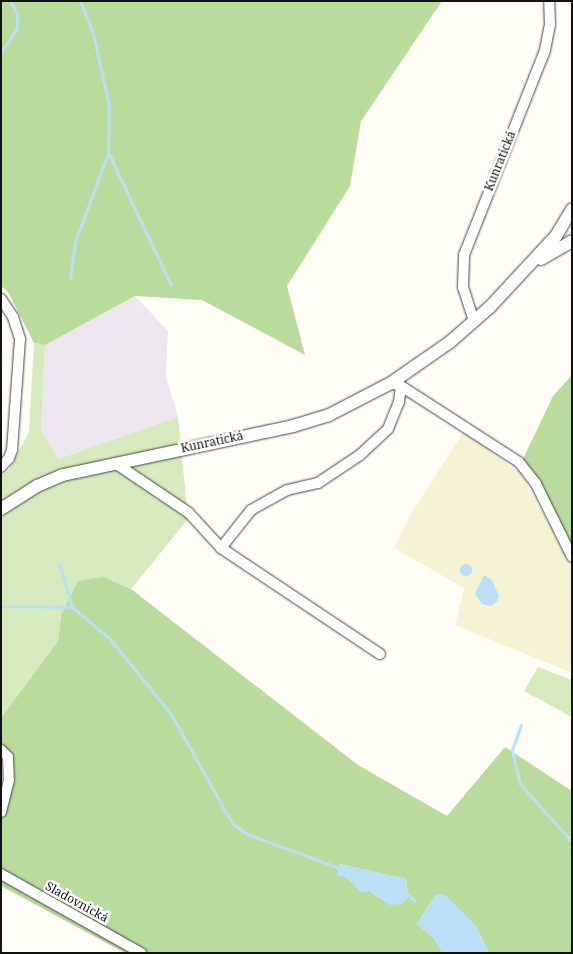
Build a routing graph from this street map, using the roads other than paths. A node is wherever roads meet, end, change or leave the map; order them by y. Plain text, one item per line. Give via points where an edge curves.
1 (549, 1) edge
2 (572, 209) edge
3 (572, 223) edge
4 (556, 236) junction
5 (572, 241) edge
6 (530, 265) junction
7 (1, 299) edge
8 (474, 321) junction
9 (396, 385) junction
10 (115, 463) junction
11 (1, 467) edge
12 (1, 509) edge
13 (221, 548) junction
14 (572, 557) edge
15 (380, 654) dead end
16 (1, 750) edge
17 (1, 812) edge
18 (1, 874) edge
19 (141, 953) edge

1 - 8 street, Kunratická via 550,25 545,50 464,255 463,287
2 - 4 street, Kunratická
3 - 4 street, Kunratická
4 - 6 street, Kunratická
5 - 6 street
6 - 8 street, Kunratická
7 - 11 street via 13,317 20,339 12,450
8 - 9 street, Kunratická
9 - 10 street, Kunratická via 329,415 293,426
9 - 13 street via 399,402 388,428 360,455 318,483 287,490 251,510
9 - 14 street via 518,462 536,484
10 - 12 street, Kunratická via 49,480
10 - 13 street via 189,513
13 - 15 street
16 - 17 street via 8,757 9,780
18 - 19 street, Sladovnická

